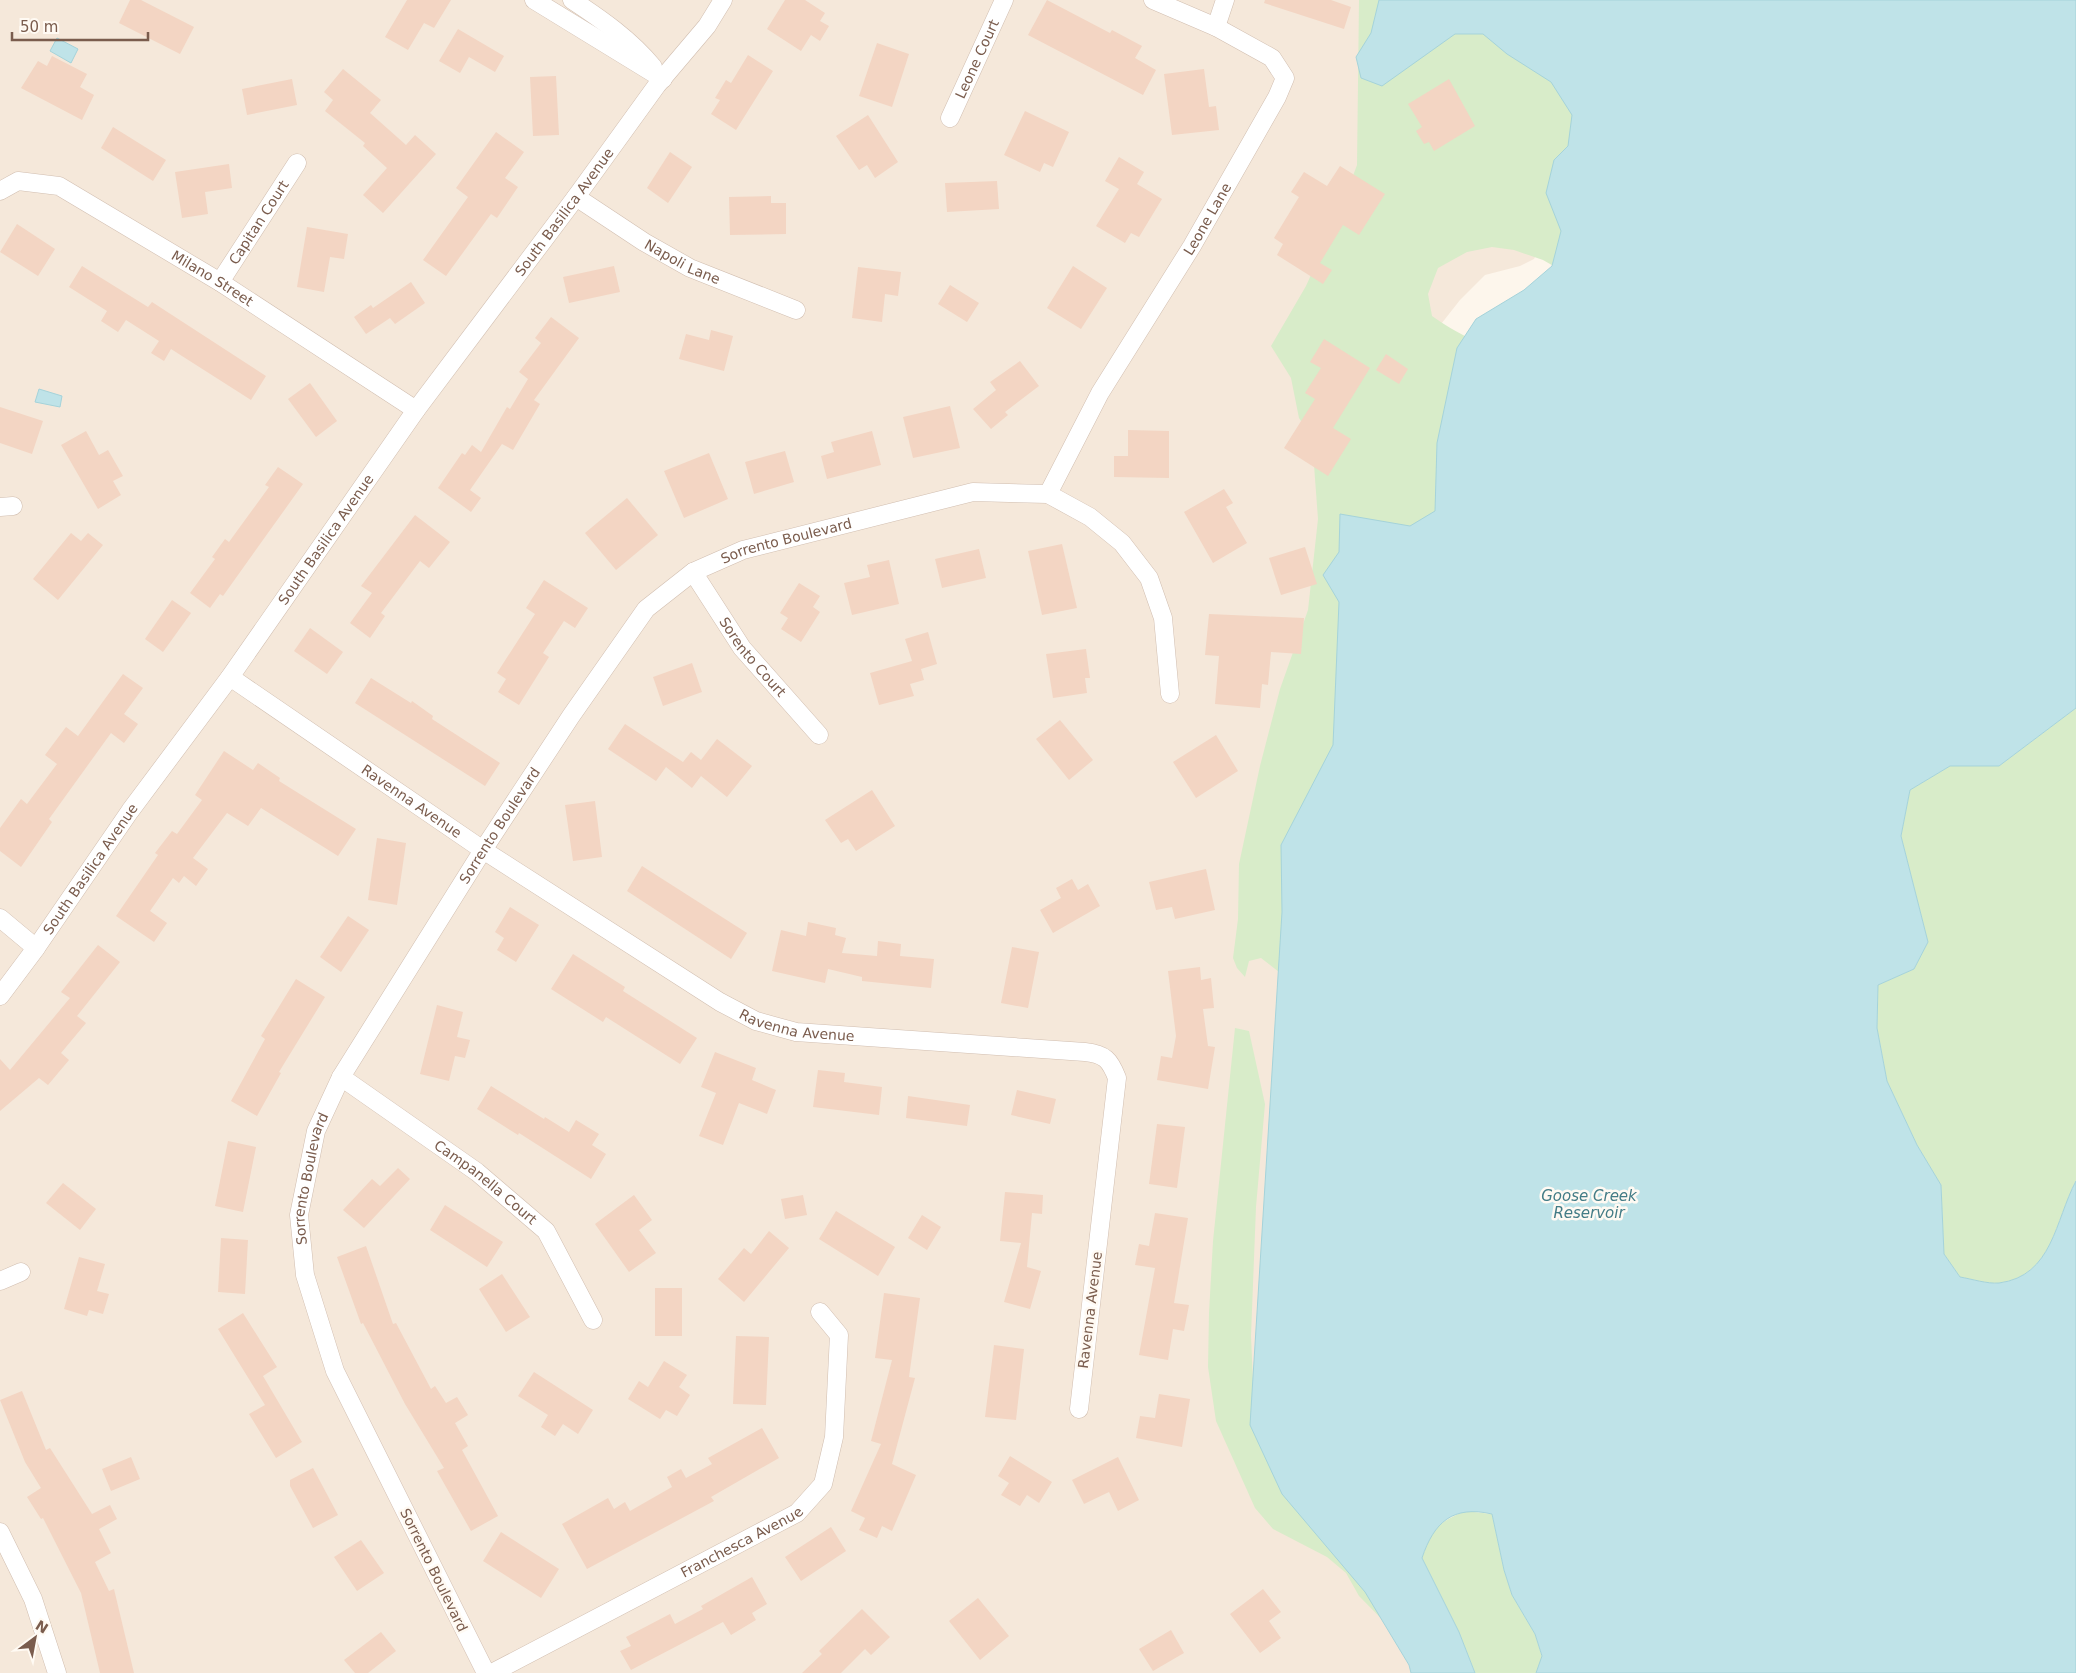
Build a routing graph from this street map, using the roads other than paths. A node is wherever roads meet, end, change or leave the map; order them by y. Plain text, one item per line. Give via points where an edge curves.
1 (534, 0) edge
2 (572, 0) edge
3 (723, 0) edge
4 (1004, 0) edge
5 (1154, 0) edge
6 (1225, 0) edge
7 (1216, 27) junction
8 (660, 82) junction
9 (950, 118) dead end
10 (297, 163) dead end
11 (0, 191) edge
12 (576, 197) junction
13 (220, 282) junction
14 (796, 310) dead end
15 (416, 410) junction
16 (1048, 494) junction
17 (692, 572) junction
18 (230, 677) junction
19 (1170, 694) dead end
20 (819, 735) dead end
21 (483, 850) junction
22 (0, 918) edge
23 (36, 948) junction
24 (0, 996) edge
25 (341, 1077) junction
26 (21, 1272) dead end
27 (0, 1281) edge
28 (820, 1312) dead end
29 (593, 1320) dead end
30 (1079, 1409) dead end
31 (0, 1532) edge
32 (57, 1673) edge
33 (486, 1673) edge
34 (492, 1673) edge

1 - 8 street
2 - 8 street via 640,51
3 - 8 street, South Basilica Avenue via 707,26
4 - 9 street, Leone Court
5 - 7 street, Leone Lane
6 - 7 street
7 - 16 street, Leone Lane via 1272,58 1285,78 1192,246 1100,393
8 - 12 street, South Basilica Avenue
10 - 13 street, Capitan Court
11 - 13 street, Milano Street via 18,181 59,186
12 - 14 street, Napoli Lane via 690,268
12 - 15 street, South Basilica Avenue
13 - 15 street, Milano Street
15 - 18 street, South Basilica Avenue
16 - 17 street, Sorrento Boulevard via 973,492 743,550
16 - 19 street, Sorrento Boulevard via 1090,517 1122,543 1150,578 1163,618
17 - 20 street, Sorento Court via 742,648
17 - 21 street, Sorrento Boulevard via 646,609
18 - 21 street, Ravenna Avenue
18 - 23 street, South Basilica Avenue via 130,811
21 - 25 street, Sorrento Boulevard
21 - 30 street, Ravenna Avenue via 756,1021 796,1032 1085,1052 1099,1054 1112,1064 1118,1078
22 - 23 street
23 - 24 street, South Basilica Avenue
25 - 29 street, Campanella Court via 477,1172 546,1231
25 - 33 street, Sorrento Boulevard via 316,1131 300,1215 305,1275 335,1371
26 - 27 street
28 - 34 street, Franchesca Avenue via 839,1335 834,1437 823,1484 797,1513
31 - 32 street via 33,1599

